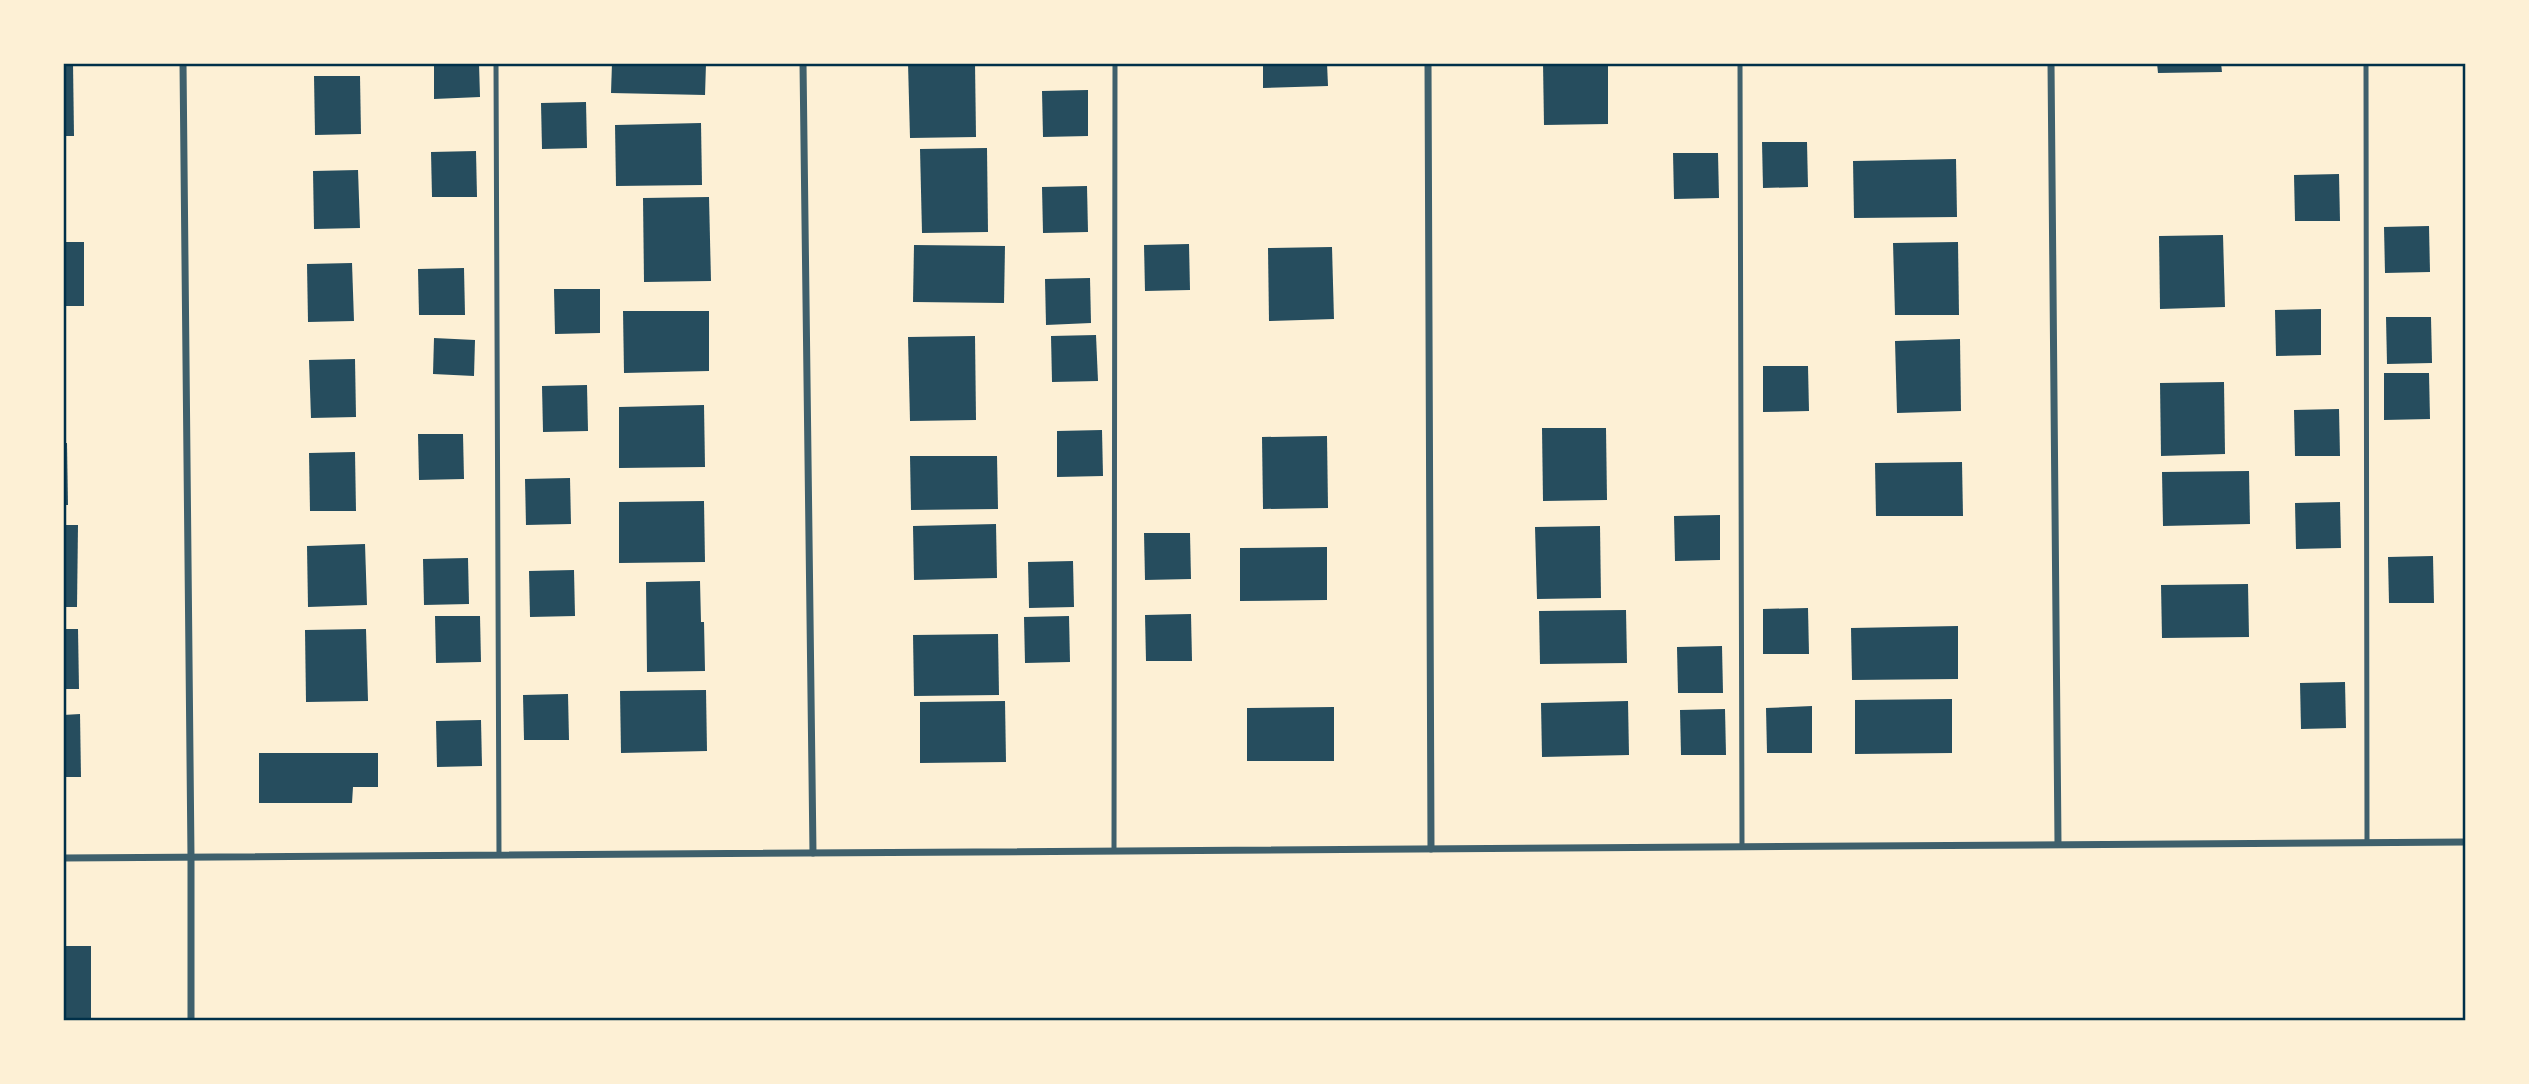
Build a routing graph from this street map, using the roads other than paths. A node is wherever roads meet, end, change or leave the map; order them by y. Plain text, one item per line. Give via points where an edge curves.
1 (183, 63) edge
2 (496, 63) edge
3 (803, 63) edge
4 (1115, 63) edge
5 (1428, 63) edge
6 (1740, 63) edge
7 (2051, 63) edge
8 (2366, 63) edge
9 (2367, 842) junction
10 (2466, 842) edge
11 (2058, 845) junction
12 (1742, 846) junction
13 (1431, 849) junction
14 (1114, 851) junction
15 (813, 853) junction
16 (499, 855) junction
17 (191, 857) junction
18 (63, 858) edge
19 (191, 1021) edge

1 - 17 street
2 - 16 lane
3 - 15 street
4 - 14 lane
5 - 13 street
6 - 12 lane
7 - 11 street
8 - 9 lane
9 - 10 street
9 - 11 street
11 - 12 street
12 - 13 street
13 - 14 street
14 - 15 street
15 - 16 street
16 - 17 street
17 - 18 street
17 - 19 street

